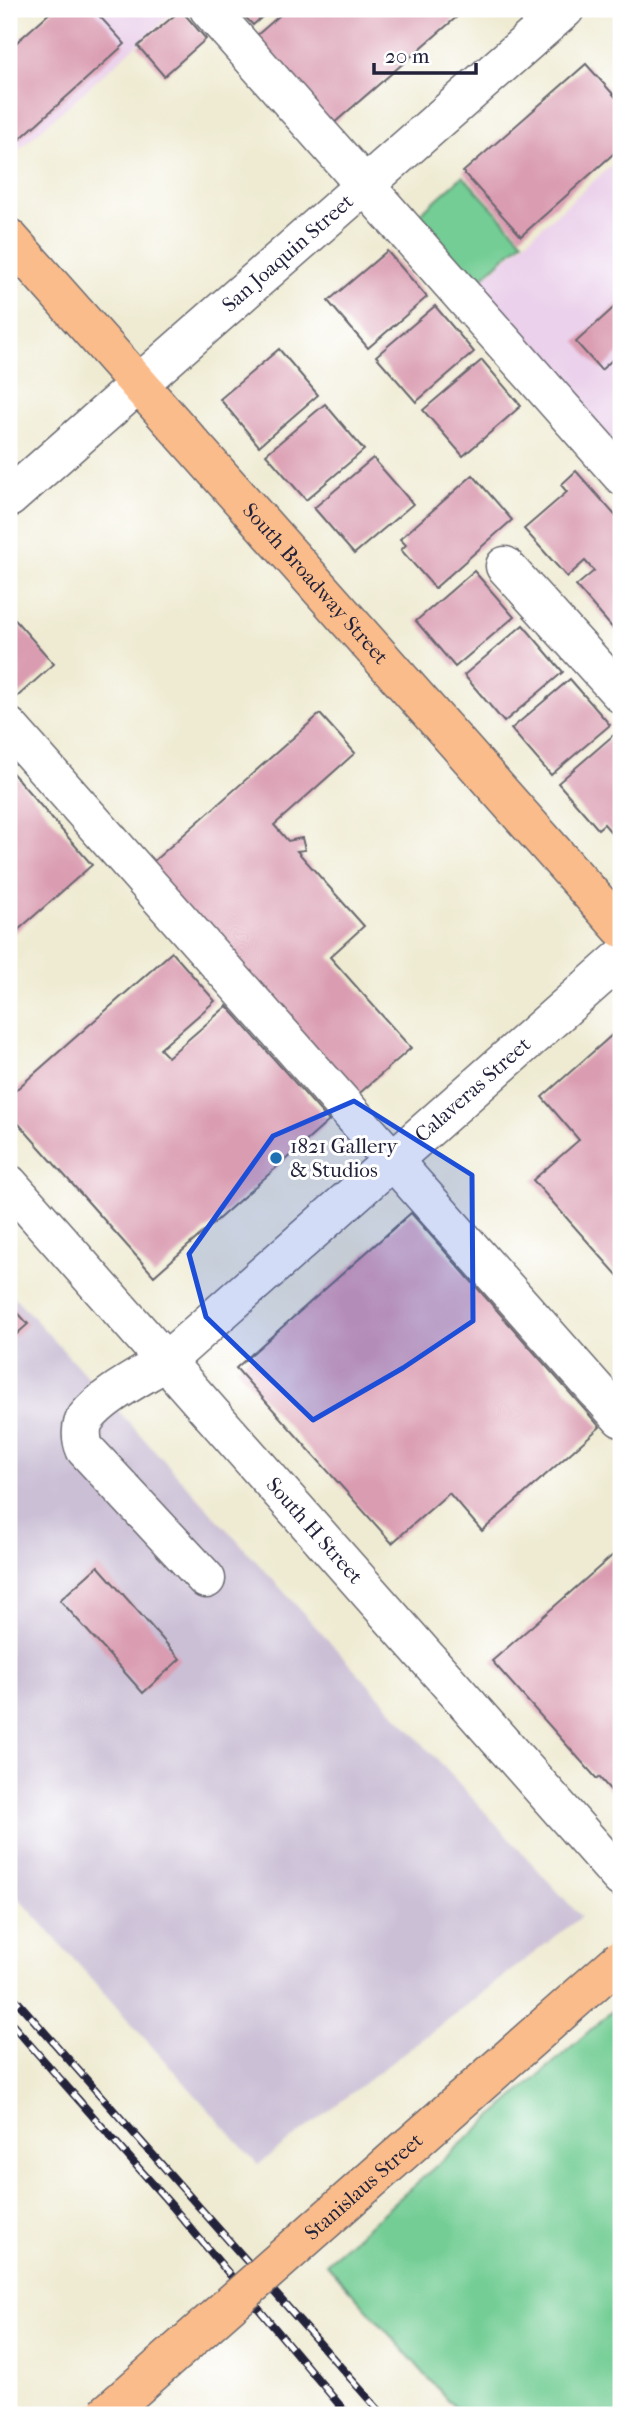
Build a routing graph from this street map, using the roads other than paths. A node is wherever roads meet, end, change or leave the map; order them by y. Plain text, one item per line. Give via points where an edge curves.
1 (209, 9) edge
2 (565, 9) edge
3 (365, 185) junction
4 (9, 238) edge
5 (138, 384) junction
6 (621, 475) edge
7 (9, 498) edge
8 (505, 566) dead end
9 (621, 694) edge
10 (9, 727) edge
11 (621, 928) edge
12 (621, 958) edge
13 (394, 1159) junction
14 (9, 1184) edge
15 (166, 1361) junction
16 (621, 1418) edge
17 (206, 1578) dead end
18 (621, 1878) edge
19 (621, 1958) edge
20 (105, 2415) edge

1 - 3 street
2 - 3 street, San Joaquin Street
3 - 5 street, San Joaquin Street
3 - 6 street
4 - 5 main road, South Broadway Street
5 - 7 street, San Joaquin Street
5 - 11 main road, South Broadway Street
8 - 9 street
10 - 13 street
12 - 13 street, Calaveras Street
13 - 15 street, Calaveras Street
13 - 16 street
14 - 15 street, South H Street
15 - 17 street, Calaveras Street via 85,1419 81,1441
15 - 18 street, South H Street
19 - 20 main road, Stanislaus Street, bridge

